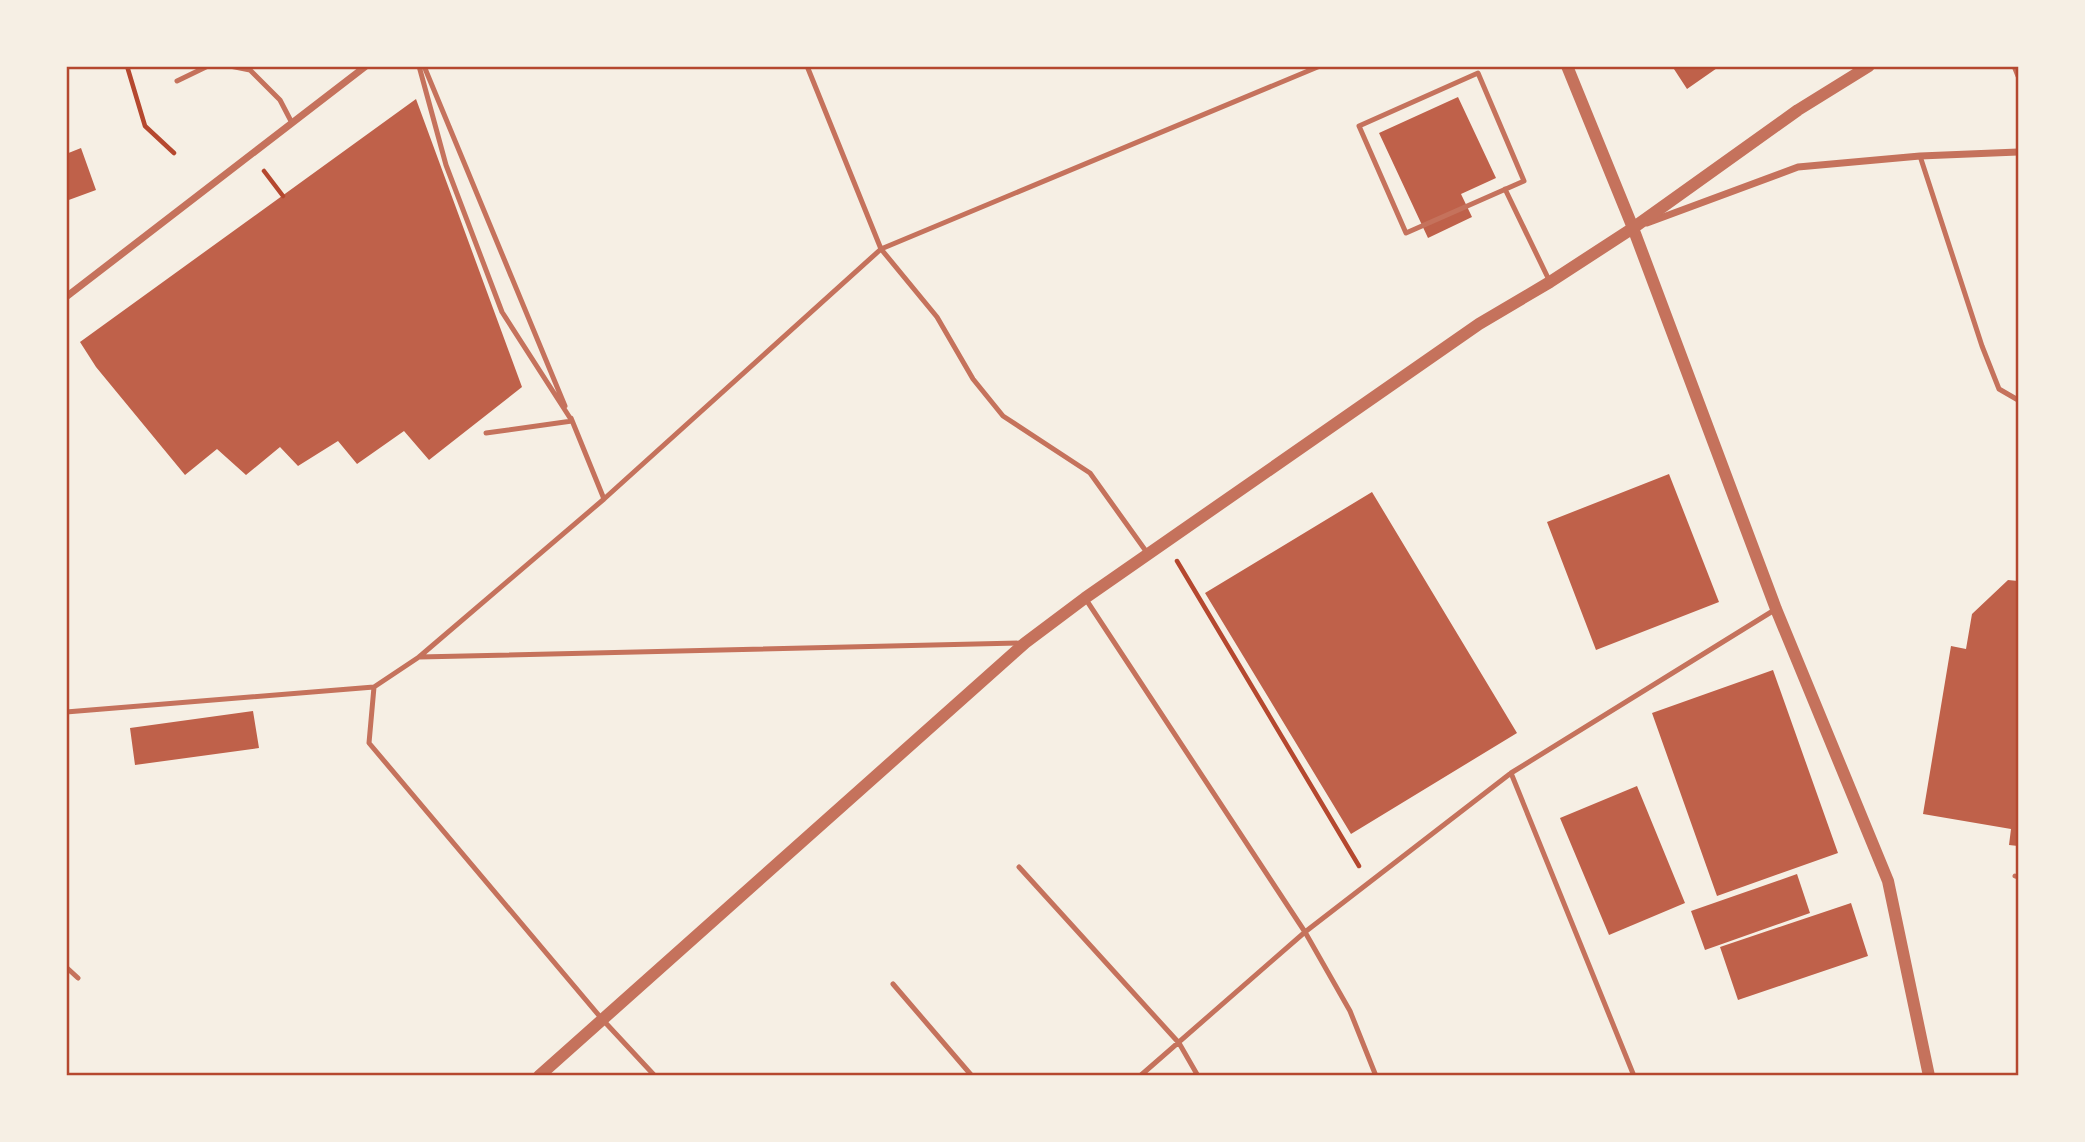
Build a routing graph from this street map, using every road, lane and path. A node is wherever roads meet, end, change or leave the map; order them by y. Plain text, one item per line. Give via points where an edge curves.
1 (127, 66) edge
2 (208, 66) edge
3 (230, 66) edge
4 (366, 66) edge
5 (422, 66) edge
6 (807, 66) edge
7 (1320, 66) edge
8 (1567, 66) edge
9 (1869, 66) edge
10 (2014, 66) edge
11 (2018, 76) edge
12 (177, 81) dead end
13 (292, 123) junction
14 (2018, 152) edge
15 (174, 153) dead end
16 (251, 155) junction
17 (1920, 156) junction
18 (1505, 189) junction
19 (283, 196) dead end
20 (1633, 228) junction
21 (881, 249) junction
22 (1550, 282) junction
23 (66, 297) edge
24 (2018, 400) edge
25 (572, 421) junction
26 (486, 433) dead end
27 (604, 499) junction
28 (1166, 542) junction
29 (1148, 554) junction
30 (1085, 598) junction
31 (1776, 609) junction
32 (1026, 643) junction
33 (419, 657) junction
34 (374, 687) junction
35 (66, 712) edge
36 (1511, 773) junction
37 (1019, 867) dead end
38 (1369, 883) junction
39 (1305, 932) junction
40 (66, 967) edge
41 (78, 978) dead end
42 (893, 984) dead end
43 (602, 1019) junction
44 (1179, 1043) junction
45 (539, 1076) edge
46 (654, 1076) edge
47 (972, 1076) edge
48 (1140, 1076) edge
49 (1198, 1076) edge
50 (1377, 1076) edge
51 (1634, 1076) edge
52 (1929, 1076) edge

1 - 15 path via 145,126
2 - 12 lane
3 - 13 lane via 250,70 280,100
4 - 13 street
5 - 25 lane
5 - 25 lane via 446,165 502,312
6 - 21 lane
7 - 21 lane
8 - 20 street
9 - 20 street via 1798,110
10 - 11 lane
13 - 16 street
14 - 17 street
16 - 19 path
16 - 23 street
17 - 20 street via 1798,167
17 - 24 lane via 1999,389
18 - 18 lane via 1524,181 1478,74 1359,126 1406,233
18 - 22 lane
20 - 22 street
20 - 31 street
21 - 27 lane
21 - 29 lane via 937,317 973,379 1003,416 1090,474
22 - 28 street via 1479,324
25 - 26 lane
25 - 27 lane
27 - 33 lane
28 - 29 street
28 - 38 path
29 - 30 street
30 - 32 street
30 - 39 lane
31 - 36 lane
31 - 52 street via 1888,881
32 - 33 lane
32 - 43 street
33 - 34 lane
34 - 35 lane
34 - 43 lane via 369,743
36 - 38 lane
36 - 51 lane
37 - 44 lane
38 - 39 lane
39 - 44 lane
39 - 50 lane via 1350,1012
40 - 41 lane
42 - 47 lane
43 - 45 street
43 - 46 lane
44 - 48 lane
44 - 49 lane

